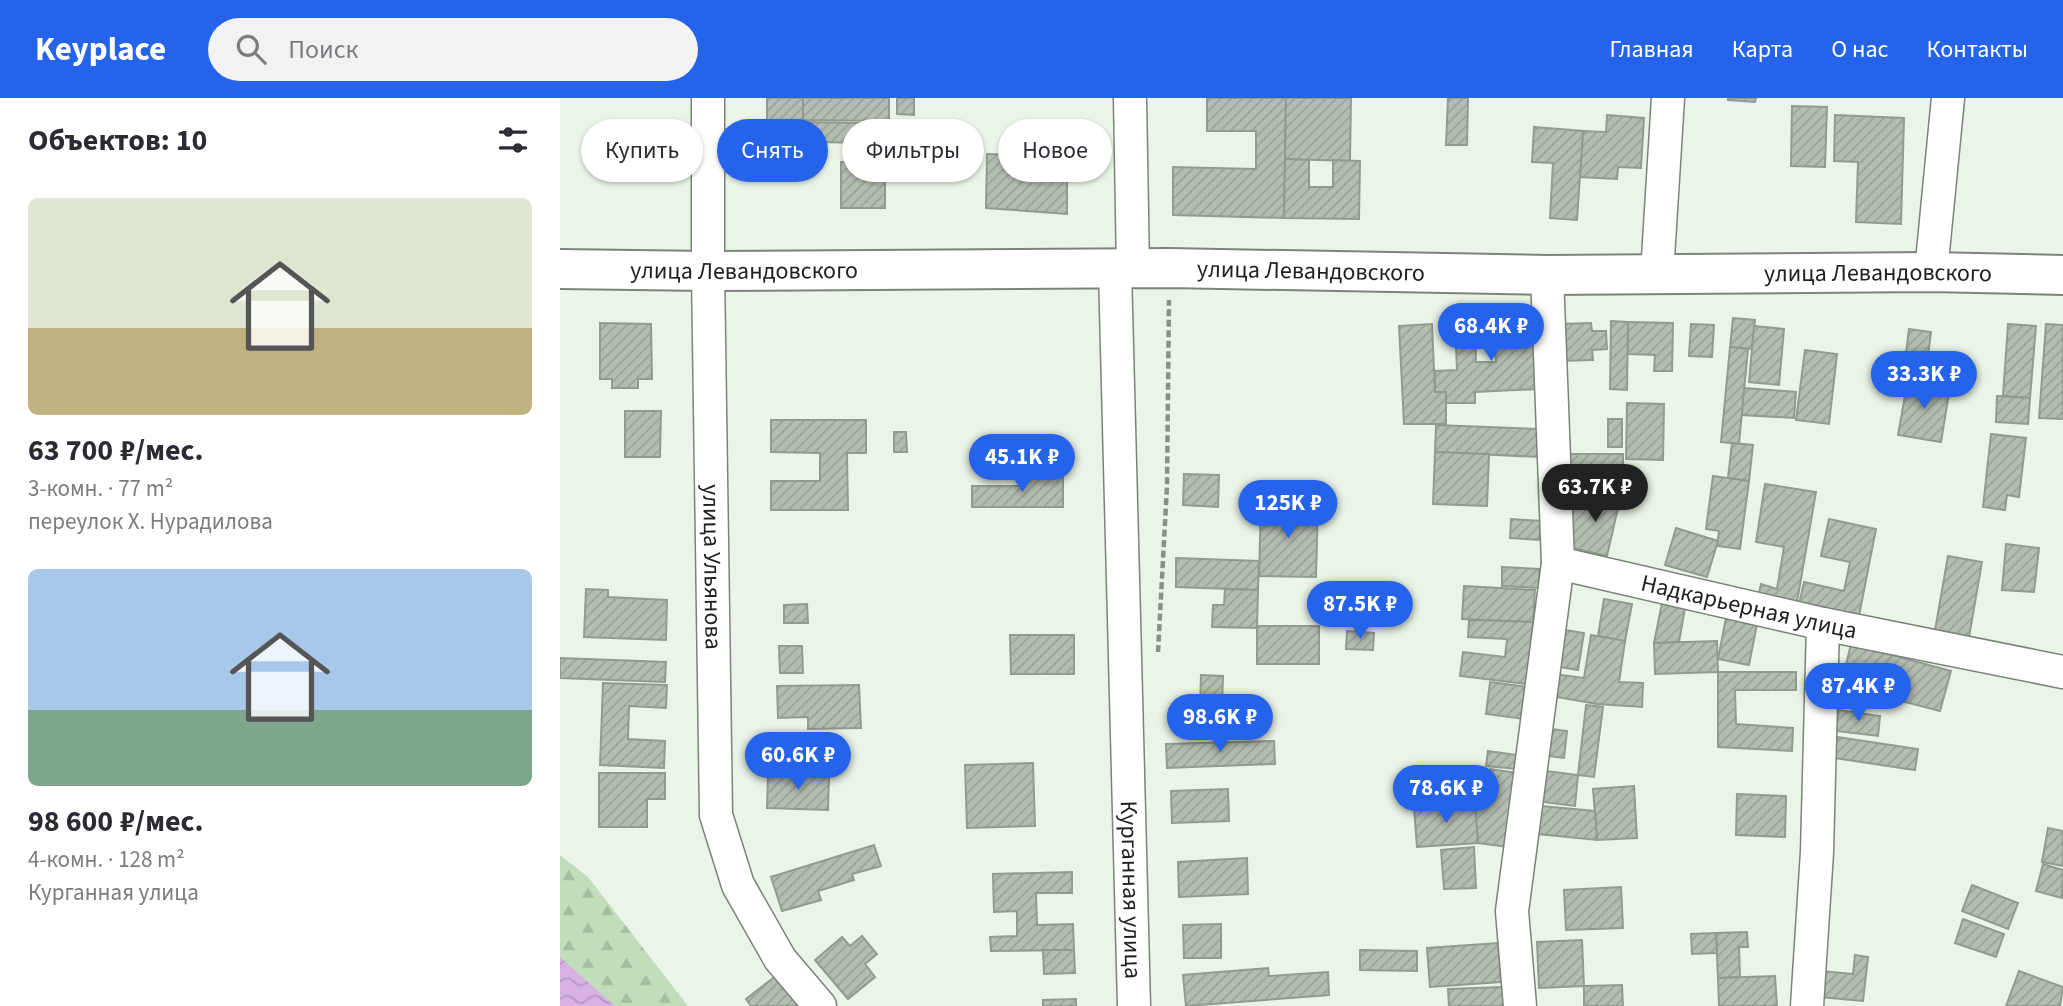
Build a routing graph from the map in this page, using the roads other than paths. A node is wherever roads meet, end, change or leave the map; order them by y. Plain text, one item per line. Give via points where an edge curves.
1 (708, 98) edge
2 (1130, 98) edge
3 (1668, 98) edge
4 (1948, 98) edge
5 (560, 269) edge
6 (1139, 269) junction
7 (708, 271) junction
8 (1931, 272) junction
9 (1657, 274) junction
10 (1547, 275) junction
11 (2063, 275) edge
12 (1558, 564) junction
13 (1823, 624) junction
14 (2063, 672) edge
15 (820, 1006) edge
16 (1134, 1006) edge
17 (1520, 1006) edge
18 (1807, 1006) edge

1 - 7 street, улица Ульянова
2 - 6 street, Курганная улица
3 - 9 street
4 - 8 street
5 - 7 street, улица Левандовского
6 - 7 street, улица Левандовского
6 - 10 street, улица Левандовского
6 - 16 street, Курганная улица
7 - 15 street, улица Ульянова via 716,815 737,885 780,958
8 - 9 street, улица Левандовского
8 - 11 street, улица Левандовского
9 - 10 street, улица Левандовского
10 - 12 street
12 - 13 street, Надкарьерная улица
12 - 17 street via 1512,911
13 - 14 street, Надкарьерная улица
13 - 18 street via 1817,852

